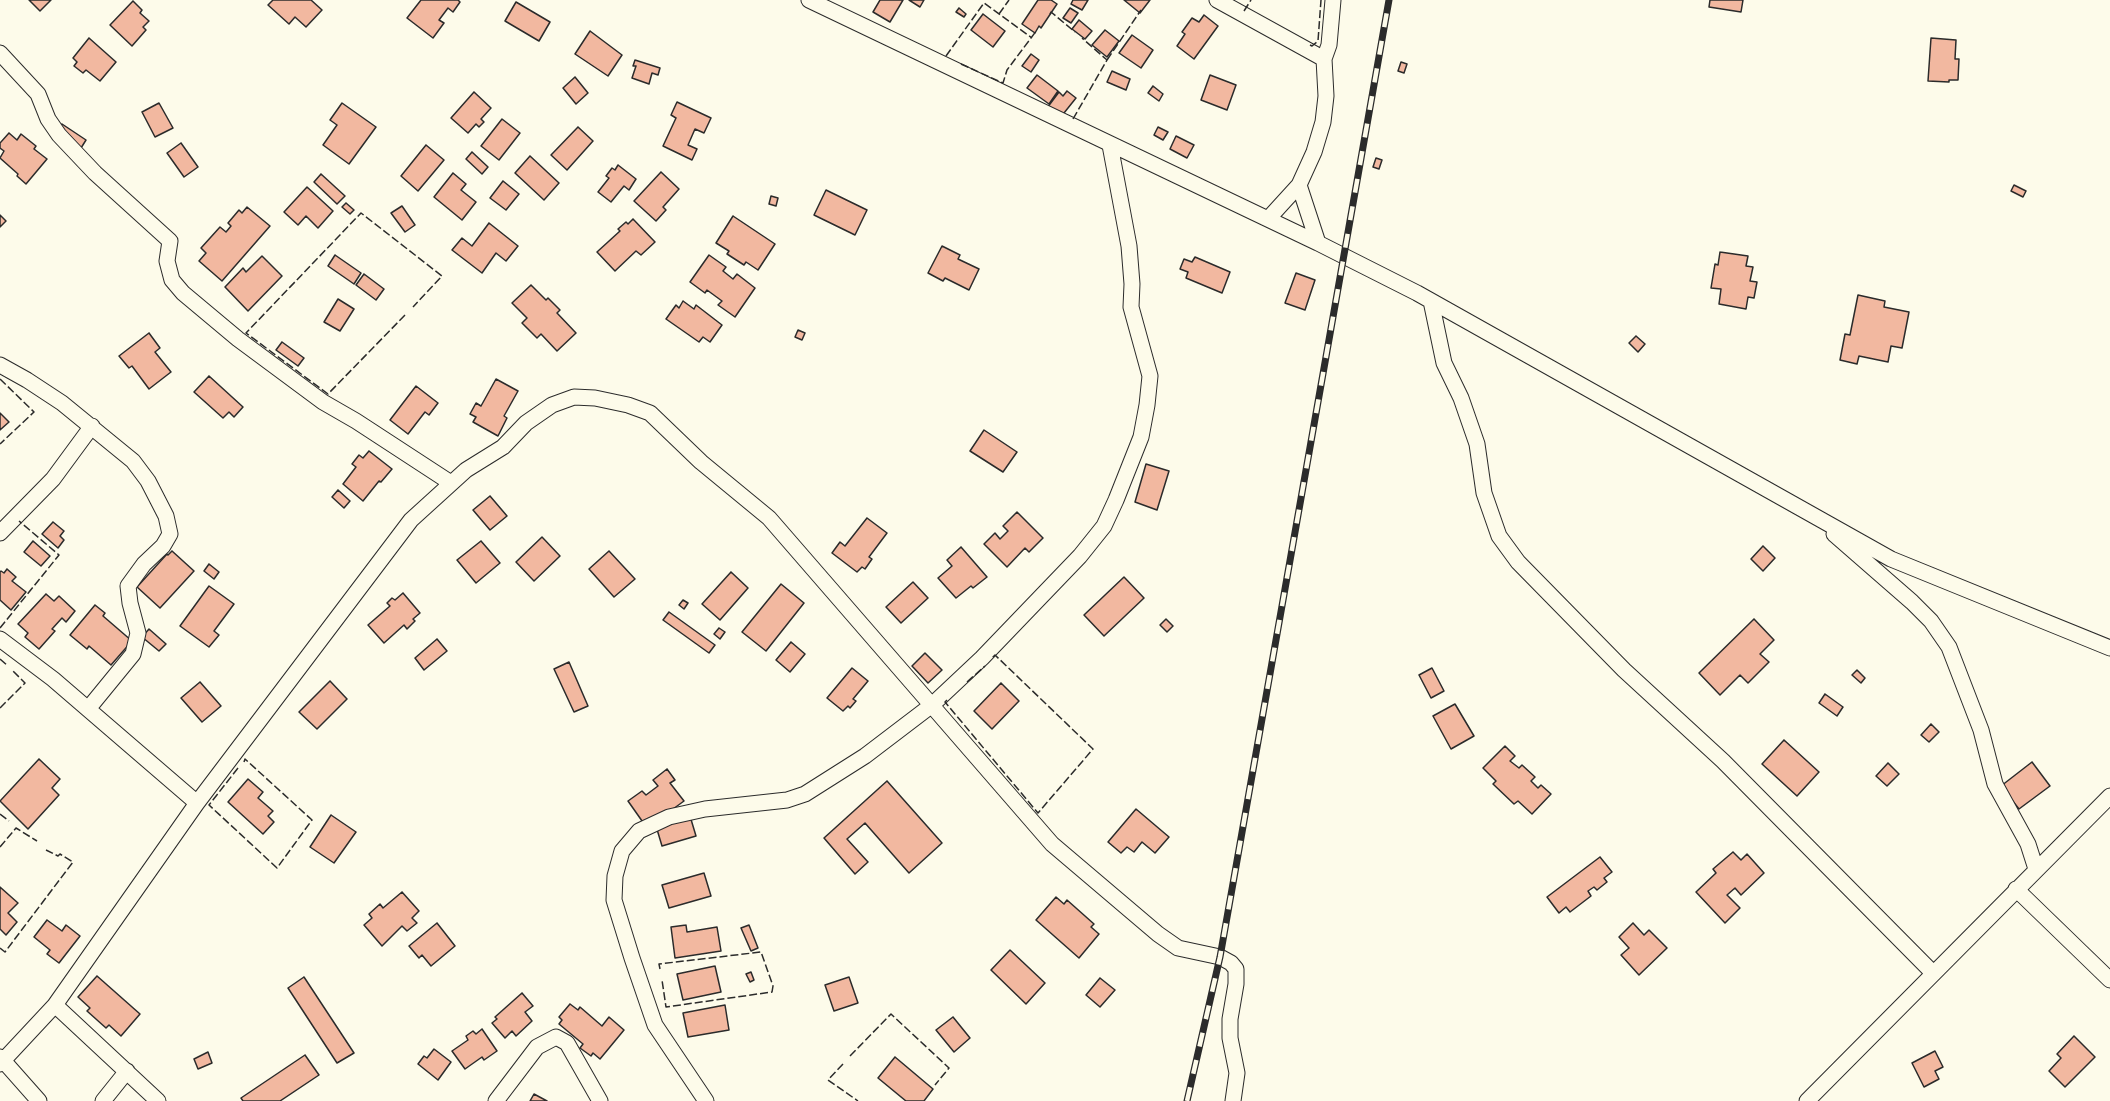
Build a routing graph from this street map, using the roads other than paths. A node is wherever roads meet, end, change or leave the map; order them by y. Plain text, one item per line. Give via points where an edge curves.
1 (1217, 0) edge
2 (1333, 0) edge
3 (815, 1) edge
4 (0, 54) edge
5 (1324, 59) junction
6 (1110, 145) junction
7 (1299, 185) junction
8 (1268, 219) junction
9 (1318, 243) junction
10 (1431, 301) junction
11 (0, 365) edge
12 (92, 426) junction
13 (451, 483) junction
14 (1817, 518) junction
15 (0, 533) edge
16 (0, 639) edge
17 (2110, 648) edge
18 (933, 705) junction
19 (88, 709) junction
20 (2110, 796) edge
21 (196, 803) junction
22 (2036, 869) junction
23 (2016, 889) junction
24 (1933, 973) junction
25 (2110, 981) edge
26 (55, 1005) junction
27 (1, 1061) edge
28 (127, 1071) junction
29 (39, 1101) edge
30 (104, 1101) edge
31 (158, 1101) edge
32 (496, 1101) edge
33 (600, 1101) edge
34 (706, 1101) edge
35 (1233, 1101) edge
36 (1807, 1101) edge

1 - 5 street
2 - 5 street
3 - 6 street
4 - 13 street via 38,94 59,135 170,240 167,261 172,280 183,293 323,402
5 - 7 street via 1323,122
6 - 8 street
6 - 18 street via 1129,246 1131,307 1150,376 1141,437 1104,526 1080,556
7 - 8 street
7 - 9 street
8 - 9 street
9 - 10 street
10 - 14 street
10 - 24 street via 1444,363 1477,444 1485,493 1499,536 1518,562
11 - 12 street
12 - 15 street via 53,479
12 - 19 street via 134,461 166,516 170,534 128,586 138,633 133,654
13 - 18 street via 503,447 526,423 552,405 574,397 595,398 650,413 769,518
13 - 21 street via 411,520
14 - 17 street via 1891,559
14 - 22 street via 1912,602 1949,647 1981,730 1995,784 2028,844
16 - 19 street
18 - 34 street via 865,756 805,794 787,801 705,808 669,817 639,831 622,851 614,900 632,958 655,1025
18 - 35 street via 1052,844 1178,948 1220,957 1236,969 1230,1019 1237,1073
19 - 21 street
20 - 22 street
21 - 26 street
22 - 23 street
23 - 24 street
23 - 25 street
24 - 36 street
26 - 27 street
26 - 28 street
27 - 29 street
28 - 30 street
28 - 31 street
32 - 33 street via 537,1047 556,1037 567,1043

